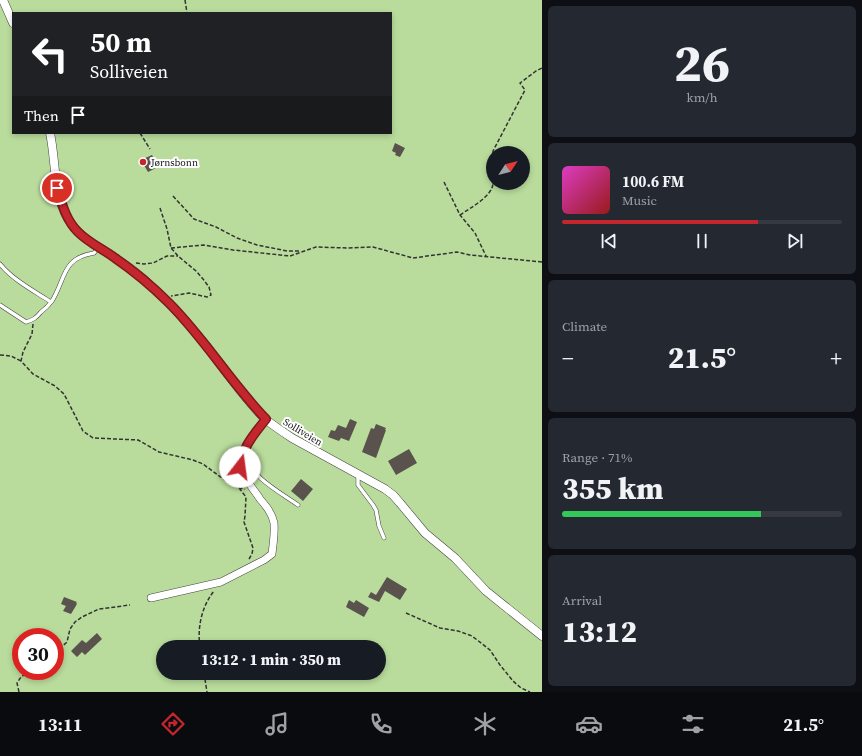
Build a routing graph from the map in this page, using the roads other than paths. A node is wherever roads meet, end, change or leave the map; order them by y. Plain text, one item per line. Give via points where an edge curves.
1 (3, 0) edge
2 (12, 21) edge
3 (50, 134) edge
4 (98, 248) junction
5 (0, 264) edge
6 (51, 302) junction
7 (0, 305) edge
8 (266, 419) junction
9 (243, 452) junction
10 (358, 475) junction
11 (298, 505) dead end
12 (384, 538) dead end
13 (151, 598) dead end
14 (542, 636) edge

1 - 2 street
3 - 4 street, Solliveien via 57,188 63,208 78,232
4 - 6 lane via 94,253 73,261
4 - 8 street, Solliveien via 149,283 186,320 244,395
5 - 6 lane via 6,271
6 - 7 lane via 34,320 26,322
8 - 9 street
8 - 10 street, Solliveien via 292,438
9 - 11 lane via 256,475
9 - 13 street via 240,459 243,474 270,511 274,522 272,554 221,582
10 - 12 lane via 358,485 376,510
10 - 14 street, Solliveien via 393,495 425,533 455,558 486,591

